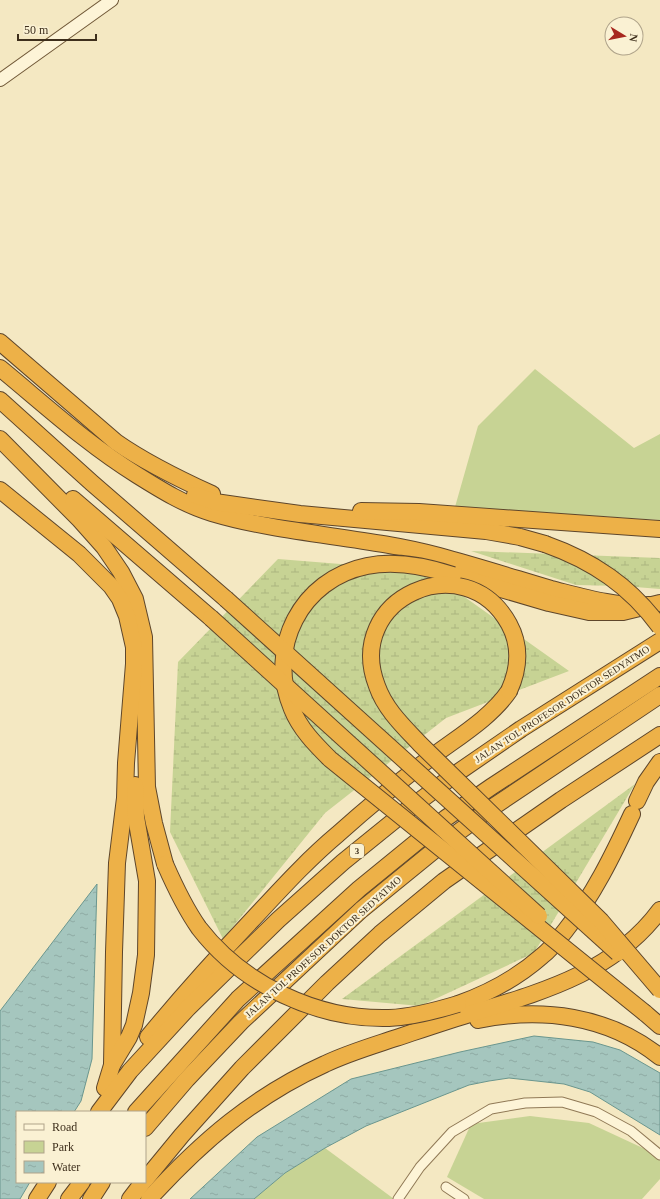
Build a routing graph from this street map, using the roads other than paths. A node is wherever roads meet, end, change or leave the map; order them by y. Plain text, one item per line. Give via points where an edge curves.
1 (112, 0) edge
2 (0, 80) edge
3 (0, 342) edge
4 (0, 368) edge
5 (0, 400) edge
6 (0, 438) edge
7 (135, 474) junction
8 (0, 490) edge
9 (237, 505) junction
10 (300, 514) junction
11 (660, 529) edge
12 (654, 604) edge
13 (660, 627) edge
14 (144, 637) junction
15 (660, 641) edge
16 (660, 676) edge
17 (660, 695) edge
18 (660, 735) edge
19 (660, 762) edge
20 (660, 910) edge
21 (660, 990) edge
22 (645, 1013) junction
23 (660, 1026) edge
24 (376, 1044) junction
25 (660, 1057) edge
26 (112, 1065) junction
27 (105, 1088) junction
28 (92, 1111) edge
29 (100, 1111) edge
30 (137, 1111) edge
31 (146, 1127) edge
32 (660, 1155) edge
33 (146, 1179) edge
34 (47, 1183) edge
35 (81, 1183) edge
36 (101, 1183) edge
37 (142, 1183) edge
38 (446, 1187) dead end
39 (37, 1199) edge
40 (69, 1199) edge
41 (91, 1199) edge
42 (130, 1199) edge
43 (149, 1199) edge
44 (398, 1199) edge
45 (464, 1199) edge

1 - 2 main road
3 - 9 highway via 129,451 160,469
4 - 7 highway via 81,437
5 - 21 highway, bridge via 226,599
6 - 14 highway via 104,547 134,599
6 - 22 highway, bridge via 211,618
7 - 9 highway via 215,502
7 - 12 highway via 174,498 211,513 302,532 410,549 598,600 638,606
8 - 26 highway via 79,554 111,586 120,599 131,631 134,664 125,798 117,863
9 - 10 highway
10 - 11 highway via 408,511
10 - 13 highway, bridge via 471,529 520,536 581,559 604,572 641,604
12 - 22 highway, bridge via 623,612 589,612 414,565 367,566 333,580 320,588 308,601 290,631 283,665 285,689 292,710 305,731 330,759
14 - 19 highway, bridge via 147,787 165,864 174,885 190,914 228,958 263,984 294,999 338,1014 390,1018 423,1014 494,990 512,980 543,956 578,914 608,863 646,782
14 - 26 highway via 135,721 134,789 147,881 146,955 134,1026
15 - 29 highway, JALAN TOL PROFESOR DOKTOR SEDYATMO / 3 via 457,773 343,862 278,920 188,1008 130,1071
16 - 30 highway, JALAN TOL PROFESOR DOKTOR SEDYATMO via 446,818 359,889 238,999
17 - 31 highway, JALAN TOL PROFESOR DOKTOR SEDYATMO via 490,809 378,895 241,1022
18 - 33 highway via 444,882 380,934 242,1068
20 - 24 highway via 630,943 587,972 529,996
21 - 27 highway, bridge via 601,921 420,744 395,717 380,693 372,669 372,644 376,628 392,606 405,596 434,586 452,585 470,589 478,592 499,610 512,629 517,648 518,663 509,691 491,712 427,760 336,835 290,879 176,1002
22 - 23 highway
24 - 25 highway via 489,1018 538,1014 572,1018 605,1027 632,1038
24 - 43 highway via 325,1064 250,1106 199,1147
26 - 27 highway
27 - 28 highway
32 - 44 street via 631,1131 596,1112 562,1102 525,1102 491,1109 452,1132 420,1166
34 - 39 highway
35 - 40 highway
36 - 41 highway
37 - 42 highway
38 - 45 street

